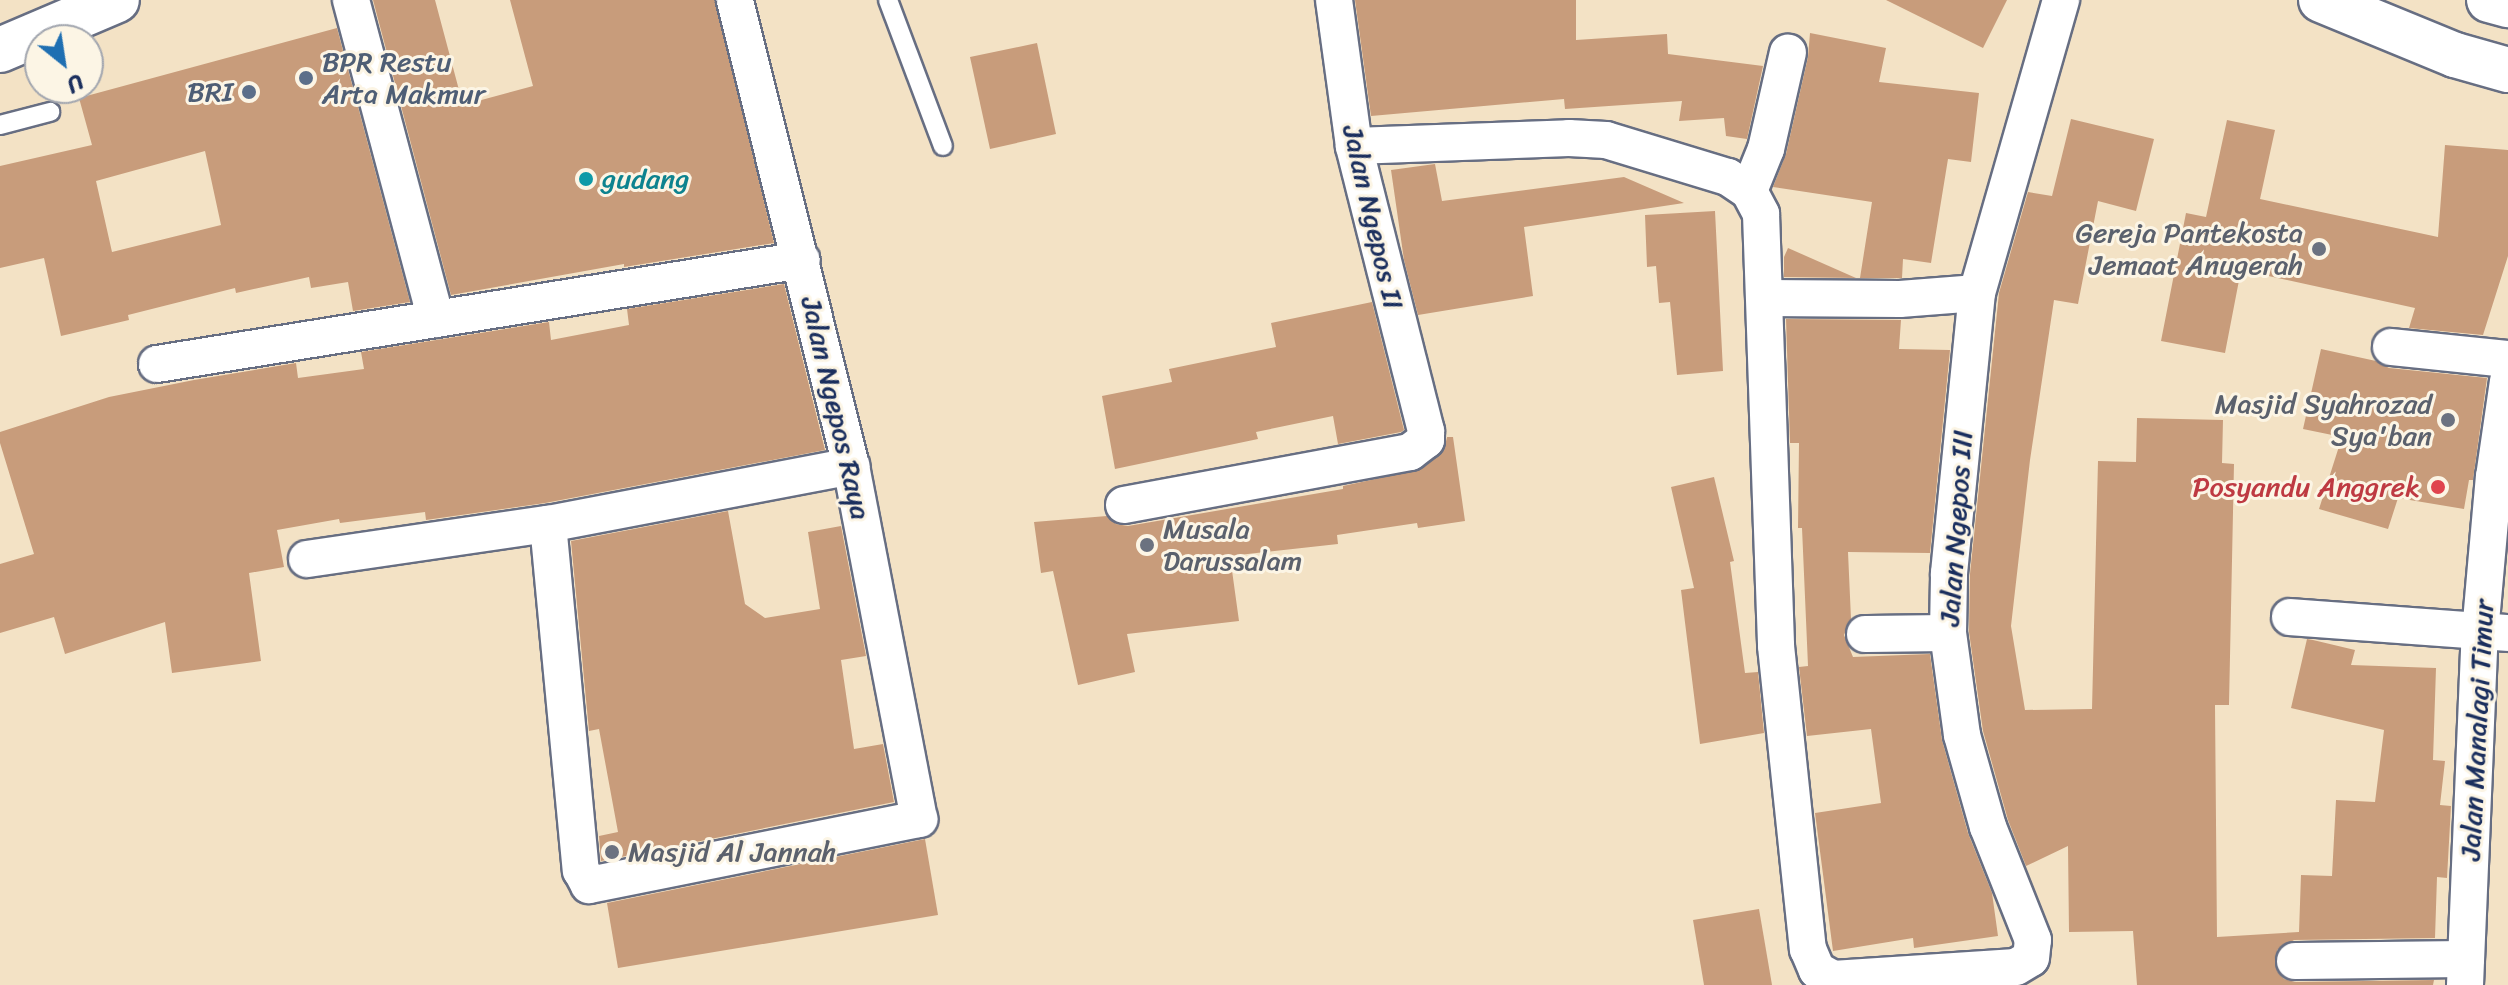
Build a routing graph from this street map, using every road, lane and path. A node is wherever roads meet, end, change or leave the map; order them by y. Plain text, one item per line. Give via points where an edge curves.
1 (117, 0) edge
2 (351, 0) edge
3 (735, 0) edge
4 (888, 0) edge
5 (1334, 0) edge
6 (2061, 0) edge
7 (2321, 0) edge
8 (0, 50) edge
9 (1788, 52) dead end
10 (2508, 70) edge
11 (50, 112) dead end
12 (0, 125) edge
13 (943, 146) dead end
14 (1354, 146) junction
15 (1749, 191) junction
16 (802, 260) junction
17 (1977, 293) junction
18 (1766, 298) junction
19 (436, 319) junction
20 (2391, 347) dead end
21 (2508, 359) edge
22 (157, 364) dead end
23 (2508, 381) edge
24 (851, 466) junction
25 (1124, 505) dead end
26 (548, 524) junction
27 (307, 559) dead end
28 (2290, 617) dead end
29 (2494, 632) edge
30 (1948, 633) junction
31 (1865, 634) dead end
32 (2295, 961) dead end
33 (2465, 972) edge

1 - 8 highway
2 - 19 street
3 - 16 street, Jalan Ngepos Raya
4 - 13 lane
5 - 14 street, Jalan Ngepos II
6 - 17 street, Jalan Ngepos III
7 - 10 highway via 2455,55
9 - 15 street via 1766,149
11 - 12 lane
14 - 15 street via 1606,140 1728,177
14 - 25 street, Jalan Ngepos II via 1426,431 1423,446
15 - 18 street via 1761,214
16 - 19 street
16 - 24 street, Jalan Ngepos Raya
17 - 18 street via 1900,299
17 - 30 street, Jalan Ngepos III via 1949,573
18 - 30 street, Jalan Ngepos III via 1776,646 1808,949 1817,970 1833,979 2016,967 2034,952 1973,781
19 - 22 street
20 - 21 street
23 - 29 street, Jalan Manalagi Timur via 2494,477
24 - 26 street
24 - 26 street, Jalan Ngepos Raya via 919,819 589,885 581,870
26 - 27 street
28 - 29 street
29 - 33 street, Jalan Manalagi Timur
30 - 31 street
32 - 33 street

